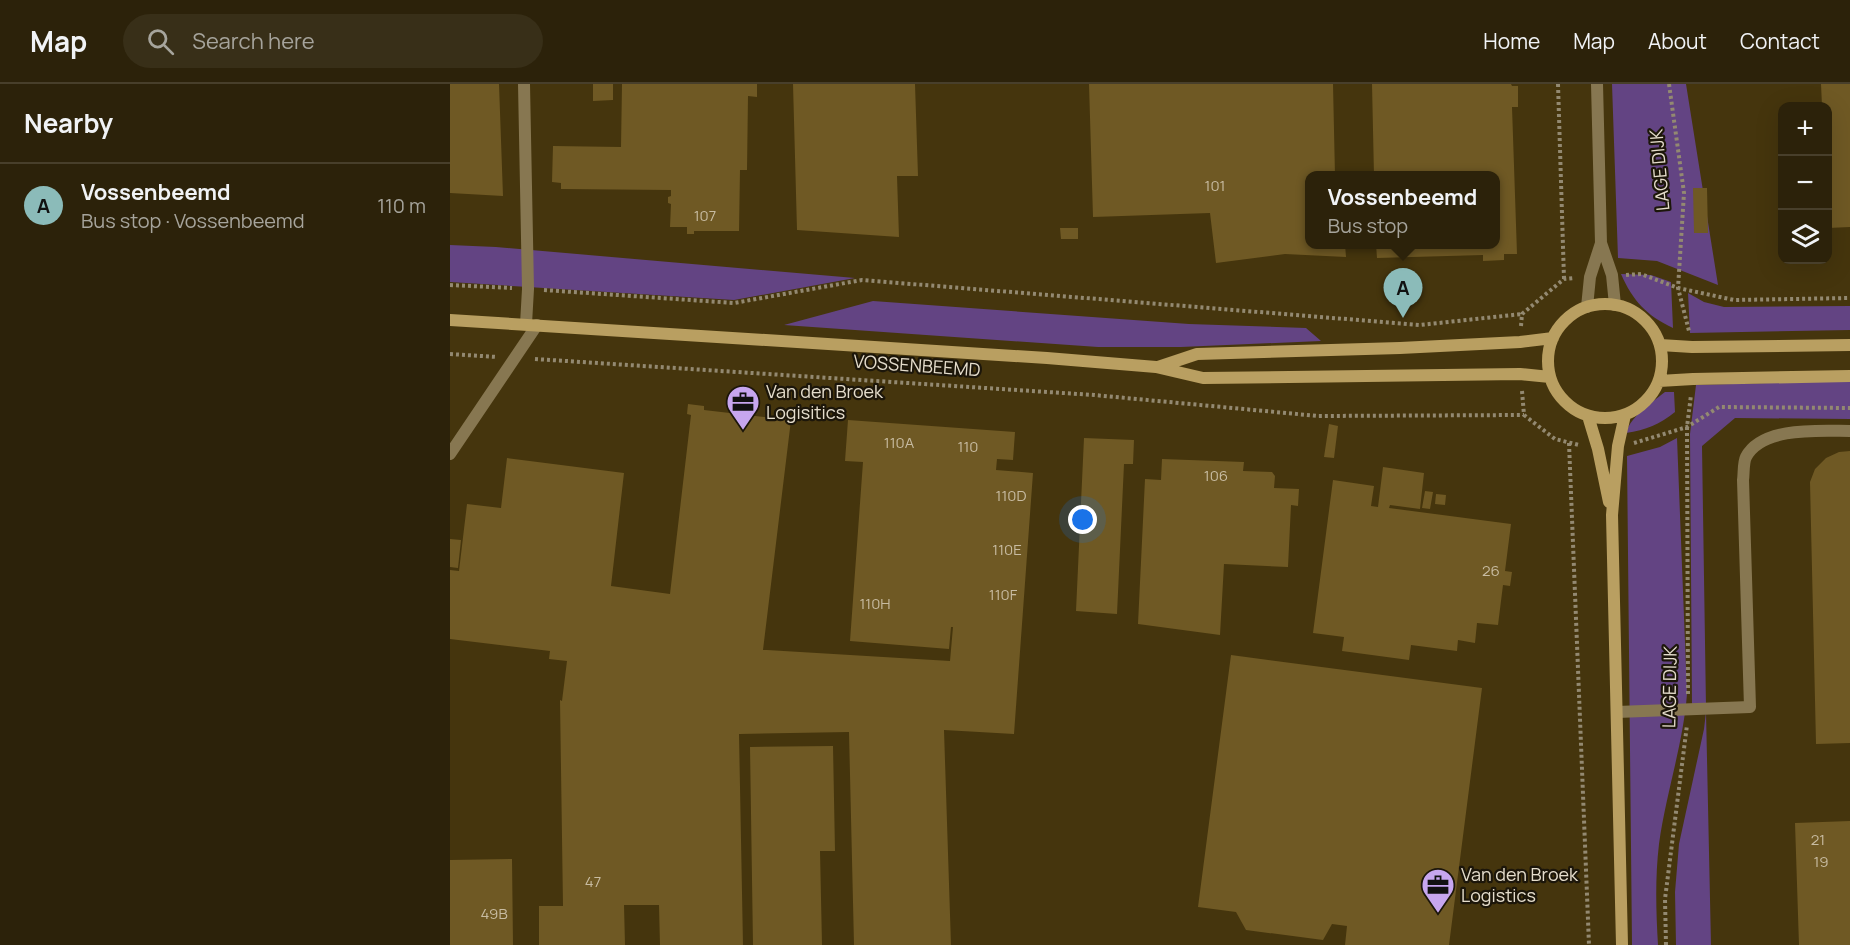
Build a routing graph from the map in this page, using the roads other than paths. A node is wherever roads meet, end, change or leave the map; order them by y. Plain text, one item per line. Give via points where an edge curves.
1 (524, 84) edge
2 (1597, 84) edge
3 (1601, 243) junction
4 (1615, 305) junction
5 (1587, 307) junction
6 (450, 320) edge
7 (531, 325) junction
8 (1553, 338) junction
9 (1660, 345) junction
10 (1850, 345) edge
11 (1156, 367) junction
12 (1850, 376) edge
13 (1550, 377) junction
14 (1659, 381) junction
15 (1625, 415) junction
16 (1588, 416) junction
17 (1850, 431) edge
18 (450, 454) edge
19 (1612, 515) junction
20 (1617, 712) junction
21 (1622, 945) edge

1 - 7 street
2 - 3 street
3 - 4 street via 1612,275
3 - 5 street via 1590,276
4 - 5 main road
4 - 9 main road via 1647,322
5 - 8 main road via 1560,326
6 - 7 main road, VOSSENBEEMD
7 - 11 main road, VOSSENBEEMD
7 - 18 street
8 - 11 main road, VOSSENBEEMD via 1197,354
8 - 13 main road
9 - 10 main road
9 - 14 main road
11 - 13 main road, VOSSENBEEMD via 1203,378 1520,374
12 - 14 main road
13 - 16 main road via 1560,396
14 - 15 main road via 1642,405
15 - 16 main road
15 - 19 main road
16 - 19 main road
17 - 20 street via 1798,432 1773,437 1757,445 1746,458 1743,480 1750,708
19 - 20 main road
20 - 21 main road

